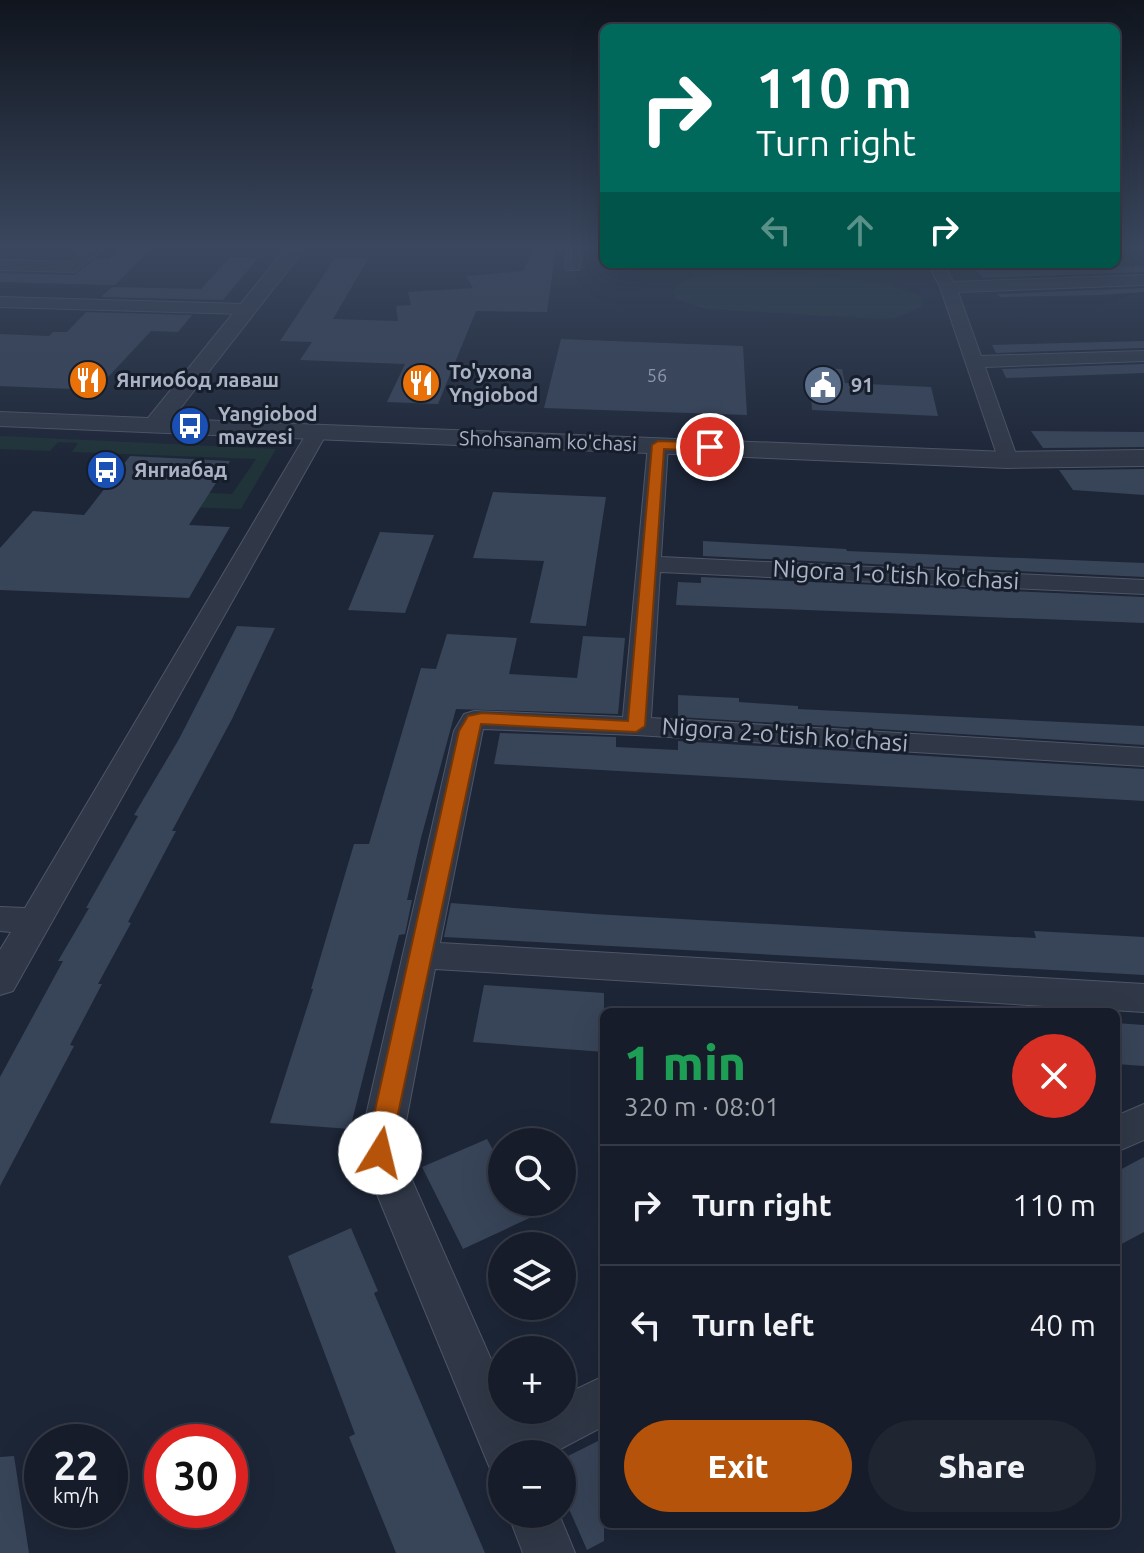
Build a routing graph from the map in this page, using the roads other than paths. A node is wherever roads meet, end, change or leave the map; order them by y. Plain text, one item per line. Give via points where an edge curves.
1 (237, 320) edge
2 (959, 320) edge
3 (1144, 356) edge
4 (972, 362) junction
5 (0, 419) edge
6 (155, 425) junction
7 (318, 431) junction
8 (658, 445) junction
9 (1144, 458) edge
10 (1007, 460) junction
11 (649, 564) junction
12 (1144, 587) edge
13 (636, 726) junction
14 (1144, 757) edge
15 (0, 919) edge
16 (34, 921) junction
17 (422, 955) junction
18 (0, 981) edge
19 (1144, 998) edge
20 (1144, 1121) edge
21 (1120, 1133) edge
22 (600, 1402) edge
23 (502, 1440) edge
24 (529, 1440) edge
25 (539, 1528) edge
26 (549, 1553) edge

1 - 6 street
2 - 4 street
3 - 4 street
4 - 10 street
5 - 6 street, Shohsanam ko'chasi
6 - 7 street, Shohsanam ko'chasi
7 - 8 street, Shohsanam ko'chasi
7 - 16 street
8 - 10 street, Shohsanam ko'chasi
8 - 11 street
9 - 10 street, Shohsanam ko'chasi
11 - 12 street, Nigora 1-o'tish ko'chasi
11 - 13 street
13 - 14 street, Nigora 2-o'tish ko'chasi
13 - 17 street, Nigora 2-o'tish ko'chasi via 474,720
15 - 16 street
16 - 18 street
17 - 19 street
17 - 23 street, Nigora 2-o'tish ko'chasi via 380,1153
20 - 21 street
22 - 24 street, Nigora 2-o'tish ko'chasi
25 - 26 street

